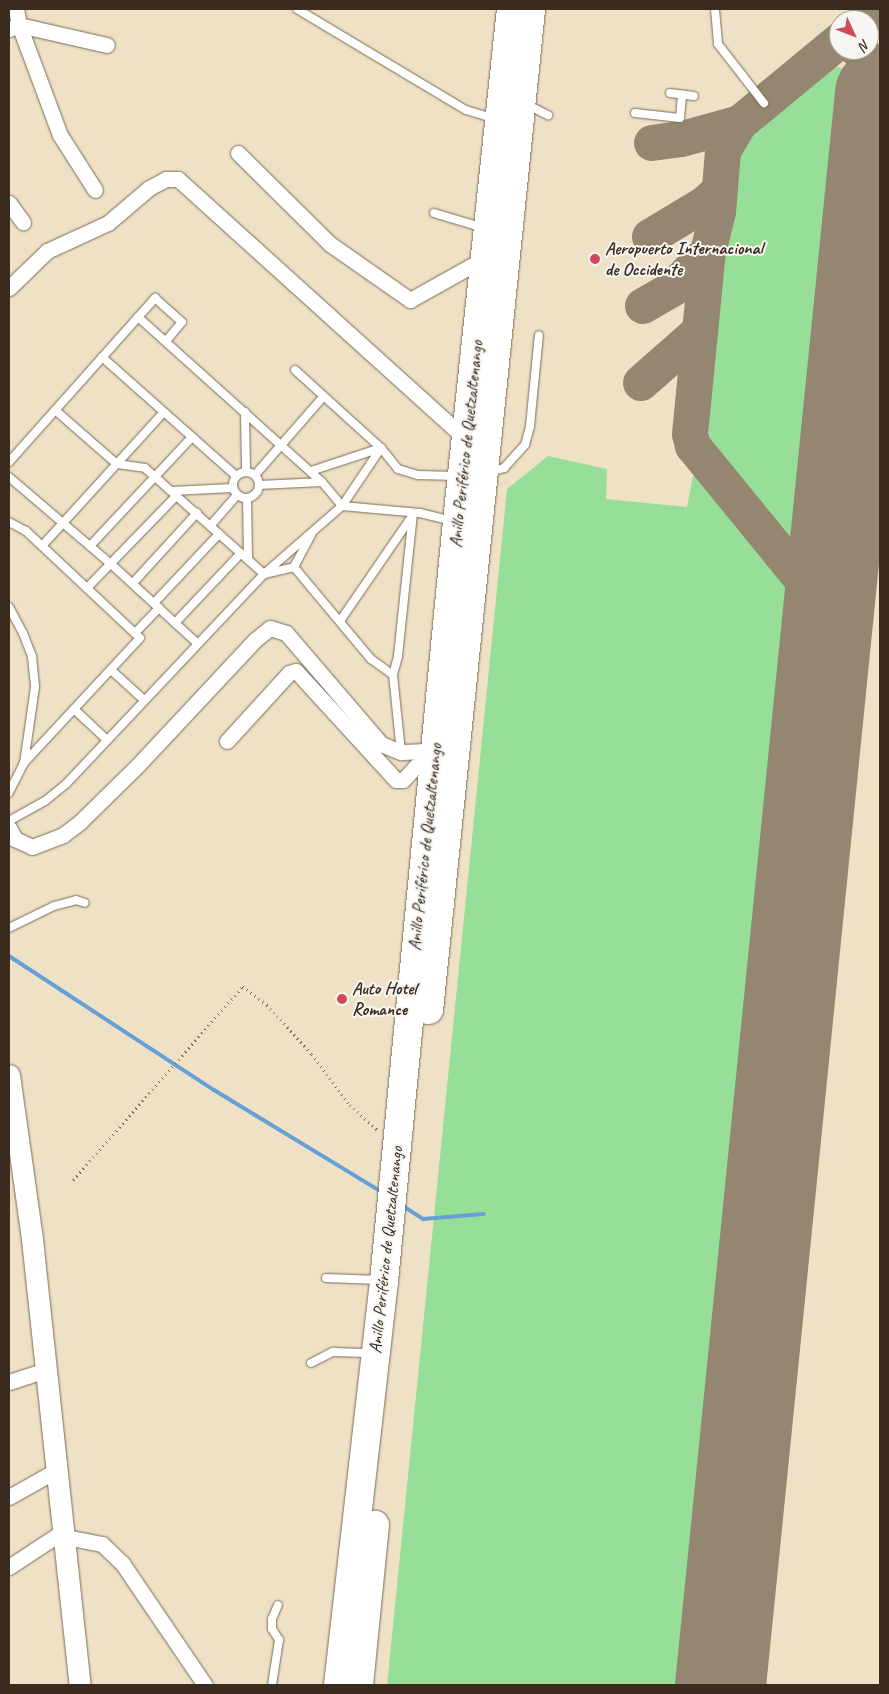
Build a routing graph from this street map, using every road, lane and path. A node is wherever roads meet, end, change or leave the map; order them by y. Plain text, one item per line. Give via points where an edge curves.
1 (16, 9) edge
2 (297, 9) edge
3 (511, 9) edge
4 (530, 9) edge
5 (715, 9) edge
6 (14, 27) edge
7 (107, 45) dead end
8 (670, 93) dead end
9 (682, 95) junction
10 (694, 96) dead end
11 (521, 103) junction
12 (764, 103) dead end
13 (635, 112) dead end
14 (548, 115) dead end
15 (500, 119) junction
16 (238, 153) dead end
17 (95, 190) dead end
18 (9, 203) edge
19 (434, 213) dead end
20 (23, 222) dead end
21 (489, 229) junction
22 (485, 258) junction
23 (9, 288) edge
24 (138, 317) junction
25 (539, 336) dead end
26 (166, 341) junction
27 (102, 357) junction
28 (295, 370) dead end
29 (323, 397) junction
30 (55, 410) junction
31 (164, 412) junction
32 (245, 412) junction
33 (192, 436) junction
34 (466, 440) junction
35 (281, 444) junction
36 (382, 448) junction
37 (9, 462) edge
38 (117, 464) junction
39 (311, 471) junction
40 (246, 472) junction
41 (473, 474) junction
42 (255, 475) junction
43 (155, 476) junction
44 (236, 476) junction
45 (9, 477) edge
46 (322, 482) junction
47 (260, 485) junction
48 (235, 491) junction
49 (174, 493) junction
50 (247, 498) junction
51 (342, 506) junction
52 (197, 513) junction
53 (412, 515) junction
54 (9, 522) edge
55 (457, 522) junction
56 (63, 523) junction
57 (210, 526) junction
58 (315, 527) junction
59 (219, 534) junction
60 (42, 546) junction
61 (90, 546) junction
62 (241, 553) junction
63 (248, 558) junction
64 (111, 564) junction
65 (294, 567) junction
66 (264, 574) junction
67 (133, 583) junction
68 (87, 588) junction
69 (157, 605) junction
70 (9, 607) edge
71 (340, 621) junction
72 (175, 622) junction
73 (135, 633) junction
74 (198, 644) junction
75 (111, 670) junction
76 (393, 675) junction
77 (144, 700) junction
78 (74, 709) junction
79 (107, 740) junction
80 (227, 741) dead end
81 (401, 752) junction
82 (434, 759) junction
83 (24, 763) junction
84 (9, 793) edge
85 (9, 821) edge
86 (9, 828) edge
87 (84, 903) dead end
88 (9, 928) edge
89 (9, 1075) edge
90 (12, 1121) edge
91 (397, 1142) junction
92 (73, 1180) dead end
93 (399, 1207) junction
94 (326, 1278) dead end
95 (384, 1281) junction
96 (376, 1354) junction
97 (311, 1363) dead end
98 (48, 1370) junction
99 (9, 1382) edge
100 (57, 1470) junction
101 (9, 1497) edge
102 (62, 1532) junction
103 (9, 1567) edge
104 (278, 1606) dead end
105 (80, 1685) edge
106 (205, 1685) edge
107 (272, 1685) edge
108 (338, 1685) edge
109 (359, 1685) edge

1 - 6 street
2 - 15 lane via 466,110
3 - 15 highway, Anillo Periférico de Quetzaltenango
4 - 11 highway, Anillo Periférico de Quetzaltenango
5 - 12 lane via 718,44
6 - 7 street
6 - 17 street via 60,135
8 - 9 lane
9 - 10 lane
9 - 13 lane via 680,118
11 - 14 lane
11 - 41 highway, Anillo Periférico de Quetzaltenango
15 - 21 highway, Anillo Periférico de Quetzaltenango
16 - 22 street via 330,244 410,300
18 - 20 street
19 - 21 lane
21 - 22 highway, Anillo Periférico de Quetzaltenango
22 - 34 highway, Anillo Periférico de Quetzaltenango
23 - 34 street via 47,251 108,223 149,188 166,179 178,179
24 - 26 lane
24 - 26 lane via 155,298 182,322
24 - 27 lane
25 - 41 lane via 530,426 525,445 504,468
26 - 32 lane
27 - 30 lane
27 - 31 lane
28 - 29 lane
29 - 35 lane
29 - 36 lane
30 - 37 lane
30 - 38 lane
31 - 33 lane
31 - 38 lane
32 - 35 lane
32 - 40 lane
33 - 43 lane
33 - 44 lane
34 - 41 highway, Anillo Periférico de Quetzaltenango
35 - 39 lane
35 - 42 lane
36 - 39 lane
36 - 41 lane via 398,469 418,475
36 - 51 lane
38 - 43 lane via 139,465
38 - 56 lane
39 - 46 lane
40 - 42 lane
40 - 44 lane
41 - 55 highway, Anillo Periférico de Quetzaltenango
41 - 93 highway, Anillo Periférico de Quetzaltenango
42 - 47 lane
43 - 49 lane
43 - 61 lane
44 - 48 lane
45 - 56 lane
46 - 47 lane
46 - 51 lane
47 - 50 lane via 254,496
48 - 49 lane
48 - 50 lane
48 - 57 lane
49 - 52 lane
49 - 64 lane
50 - 63 lane
51 - 53 lane
51 - 58 lane
52 - 57 lane
52 - 67 lane
53 - 55 lane
53 - 71 lane
53 - 76 lane via 398,656
54 - 60 lane via 26,531
55 - 82 highway, Anillo Periférico de Quetzaltenango
56 - 60 lane
56 - 61 lane
57 - 59 lane
58 - 65 lane
58 - 66 lane
59 - 62 lane
59 - 69 lane
60 - 68 lane
61 - 64 lane
62 - 63 lane
62 - 72 lane
63 - 66 lane
64 - 67 lane
64 - 68 lane
65 - 66 lane
65 - 71 lane
66 - 74 lane
67 - 69 lane
68 - 73 lane
69 - 72 lane
69 - 73 lane
70 - 83 lane via 24,633 32,657 35,687
71 - 76 lane via 371,659
72 - 74 lane
73 - 75 lane via 140,638
74 - 77 lane
75 - 77 lane
75 - 78 lane
76 - 81 lane
77 - 79 lane
78 - 79 lane
78 - 83 lane
79 - 85 lane via 55,794
80 - 82 street via 289,673 296,671 396,780 402,780 416,766
81 - 82 street
81 - 86 street via 374,738 286,633 270,628 80,822 63,835 32,847 15,839
82 - 91 highway, Anillo Periférico de Quetzaltenango
83 - 84 lane
87 - 88 lane via 76,900 60,904
89 - 90 street
90 - 98 street
91 - 92 path via 356,1111 312,1054 267,1005 244,986
91 - 93 highway, Anillo Periférico de Quetzaltenango
93 - 95 highway, Anillo Periférico de Quetzaltenango
93 - 109 highway, Anillo Periférico de Quetzaltenango
94 - 95 lane
95 - 96 highway, Anillo Periférico de Quetzaltenango
96 - 97 lane via 332,1352
96 - 108 highway, Anillo Periférico de Quetzaltenango
98 - 99 street
98 - 100 street
100 - 101 street
100 - 102 street
102 - 103 street
102 - 105 street
102 - 106 street via 71,1538 96,1541 116,1555
104 - 107 lane via 272,1619 272,1629 279,1640

